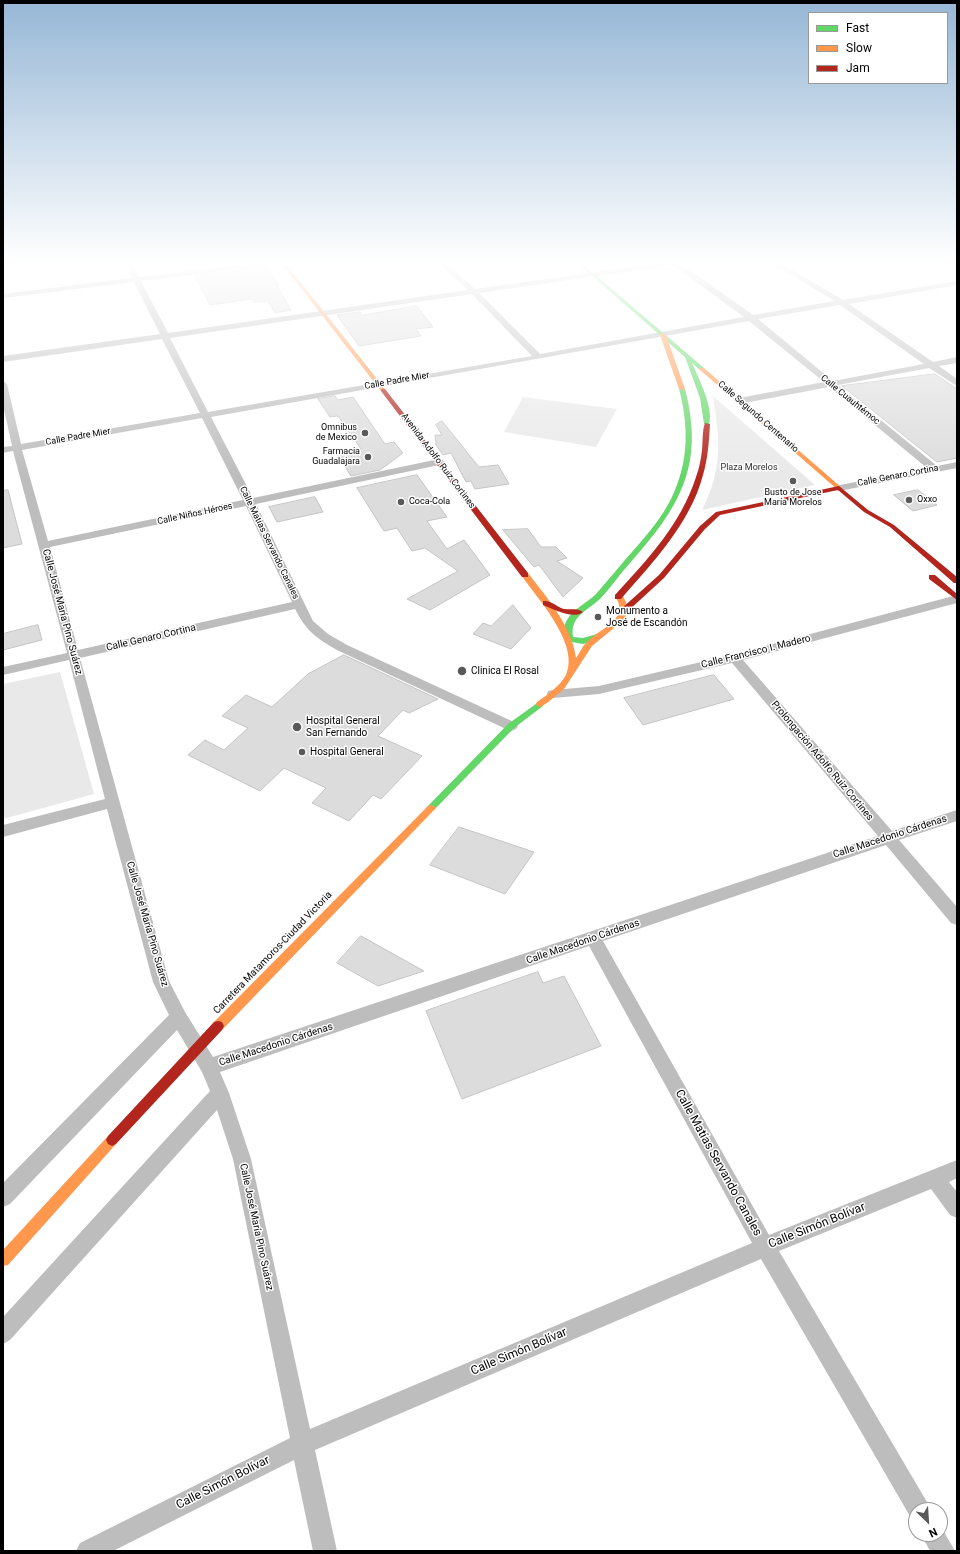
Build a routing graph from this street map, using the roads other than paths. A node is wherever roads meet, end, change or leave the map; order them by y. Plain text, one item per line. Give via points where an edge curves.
1 (181, 333) edge
2 (338, 333) edge
3 (514, 333) edge
4 (671, 333) edge
5 (769, 333) edge
6 (885, 333) edge
7 (663, 334) junction
8 (164, 335) junction
9 (686, 354) junction
10 (538, 357) junction
11 (3, 359) edge
12 (957, 360) edge
13 (931, 365) junction
14 (3, 384) edge
15 (379, 384) junction
16 (832, 384) junction
17 (957, 384) edge
18 (701, 390) junction
19 (740, 401) junction
20 (204, 415) junction
21 (10, 449) edge
22 (687, 457) junction
23 (706, 459) junction
24 (438, 462) junction
25 (957, 465) edge
26 (935, 469) junction
27 (839, 488) junction
28 (250, 503) junction
29 (866, 511) junction
30 (879, 530) dead end
31 (44, 546) junction
32 (927, 572) dead end
33 (957, 581) edge
34 (618, 597) junction
35 (957, 599) edge
36 (593, 602) junction
37 (546, 603) junction
38 (299, 604) junction
39 (625, 609) junction
40 (579, 612) junction
41 (597, 637) junction
42 (569, 639) junction
43 (73, 656) junction
44 (735, 658) junction
45 (3, 670) edge
46 (571, 673) junction
47 (553, 694) junction
48 (511, 726) junction
49 (112, 802) junction
50 (957, 815) edge
51 (3, 831) edge
52 (887, 837) junction
53 (957, 918) edge
54 (593, 939) junction
55 (179, 1017) junction
56 (197, 1047) junction
57 (209, 1067) junction
58 (220, 1093) junction
59 (957, 1169) edge
60 (935, 1178) junction
61 (3, 1197) edge
62 (957, 1208) edge
63 (765, 1247) junction
64 (3, 1260) edge
65 (3, 1333) edge
66 (302, 1444) junction
67 (914, 1502) edge
68 (938, 1542) edge
69 (88, 1551) edge
70 (325, 1551) edge
71 (943, 1551) edge

1 - 8 street
2 - 15 street, Avenida Adolfo Ruiz Cortines
3 - 10 street
4 - 7 street, Calle Padre Mier
5 - 16 street, Calle Cuauhtémoc
6 - 13 street
7 - 9 street, Calle Segundo Centenario
7 - 10 street, Calle Padre Mier
7 - 22 street via 687,408
8 - 11 street
8 - 20 street, Calle Matías Servando Canales
9 - 18 street
9 - 19 street, Calle Segundo Centenario
10 - 15 street, Calle Padre Mier
12 - 13 street
13 - 16 street
13 - 17 street
14 - 21 street, Calle José María Pino Suárez
15 - 20 street, Calle Padre Mier
15 - 24 street, Avenida Adolfo Ruiz Cortines
16 - 19 street
16 - 26 street, Calle Cuauhtémoc
18 - 19 street
18 - 23 street via 708,430
19 - 27 street, Calle Segundo Centenario
20 - 21 street, Calle Padre Mier
20 - 28 street, Calle Matías Servando Canales
21 - 31 street, Calle José María Pino Suárez
22 - 23 street
22 - 36 street via 683,479 665,516 651,536
23 - 34 street via 691,504 678,526 658,553
24 - 28 street, Calle Niños Héroes
24 - 37 street, Avenida Adolfo Ruiz Cortines
25 - 26 street, Calle Genaro Cortina
26 - 27 street, Calle Genaro Cortina
27 - 29 street, Calle Segundo Centenario
27 - 39 street via 718,513 709,520 668,570
28 - 31 street, Calle Niños Héroes
28 - 38 street, Calle Matías Servando Canales
29 - 30 street, Calle Segundo Centenario
29 - 33 street, Calle Segundo Centenario via 892,526
31 - 43 street, Calle José María Pino Suárez
32 - 35 street
34 - 36 street
34 - 39 street
35 - 44 street, Calle Francisco I. Madero
36 - 40 street
37 - 40 street via 567,612
37 - 42 street, Avenida Adolfo Ruiz Cortines
38 - 43 street, Calle Genaro Cortina
38 - 48 street, Calle Matías Servando Canales via 308,623 324,637 343,648
39 - 41 street via 618,622
40 - 42 street via 568,625
41 - 42 street via 583,641
41 - 46 street, Carretera Matamoros-Ciudad Victoria
42 - 46 street, Avenida Adolfo Ruiz Cortines via 573,657
43 - 45 street, Calle Genaro Cortina
43 - 49 street, Calle José María Pino Suárez
44 - 47 street, Calle Francisco I. Madero via 599,690
44 - 52 street, Prolongación Adolfo Ruiz Cortines
46 - 47 street, Carretera Matamoros-Ciudad Victoria
47 - 48 street, Carretera Matamoros-Ciudad Victoria
48 - 56 street, Carretera Matamoros-Ciudad Victoria
49 - 51 street
49 - 55 street, Calle José María Pino Suárez via 161,982
50 - 52 street, Calle Macedonio Cárdenas
52 - 53 street, Prolongación Adolfo Ruiz Cortines
52 - 54 street, Calle Macedonio Cárdenas
54 - 57 street, Calle Macedonio Cárdenas
54 - 63 street, Calle Matías Servando Canales
55 - 56 street, Calle José María Pino Suárez
55 - 61 street
56 - 57 street, Calle José María Pino Suárez
56 - 64 street, Carretera Matamoros-Ciudad Victoria
57 - 58 street, Calle José María Pino Suárez
58 - 65 street
58 - 66 street, Calle José María Pino Suárez via 242,1159
59 - 60 street, Calle Simón Bolívar
60 - 62 street
60 - 63 street, Calle Simón Bolívar
63 - 66 street, Calle Simón Bolívar
63 - 67 street, Calle Matías Servando Canales
66 - 69 street, Calle Simón Bolívar
66 - 70 street, Calle José María Pino Suárez
68 - 71 street

